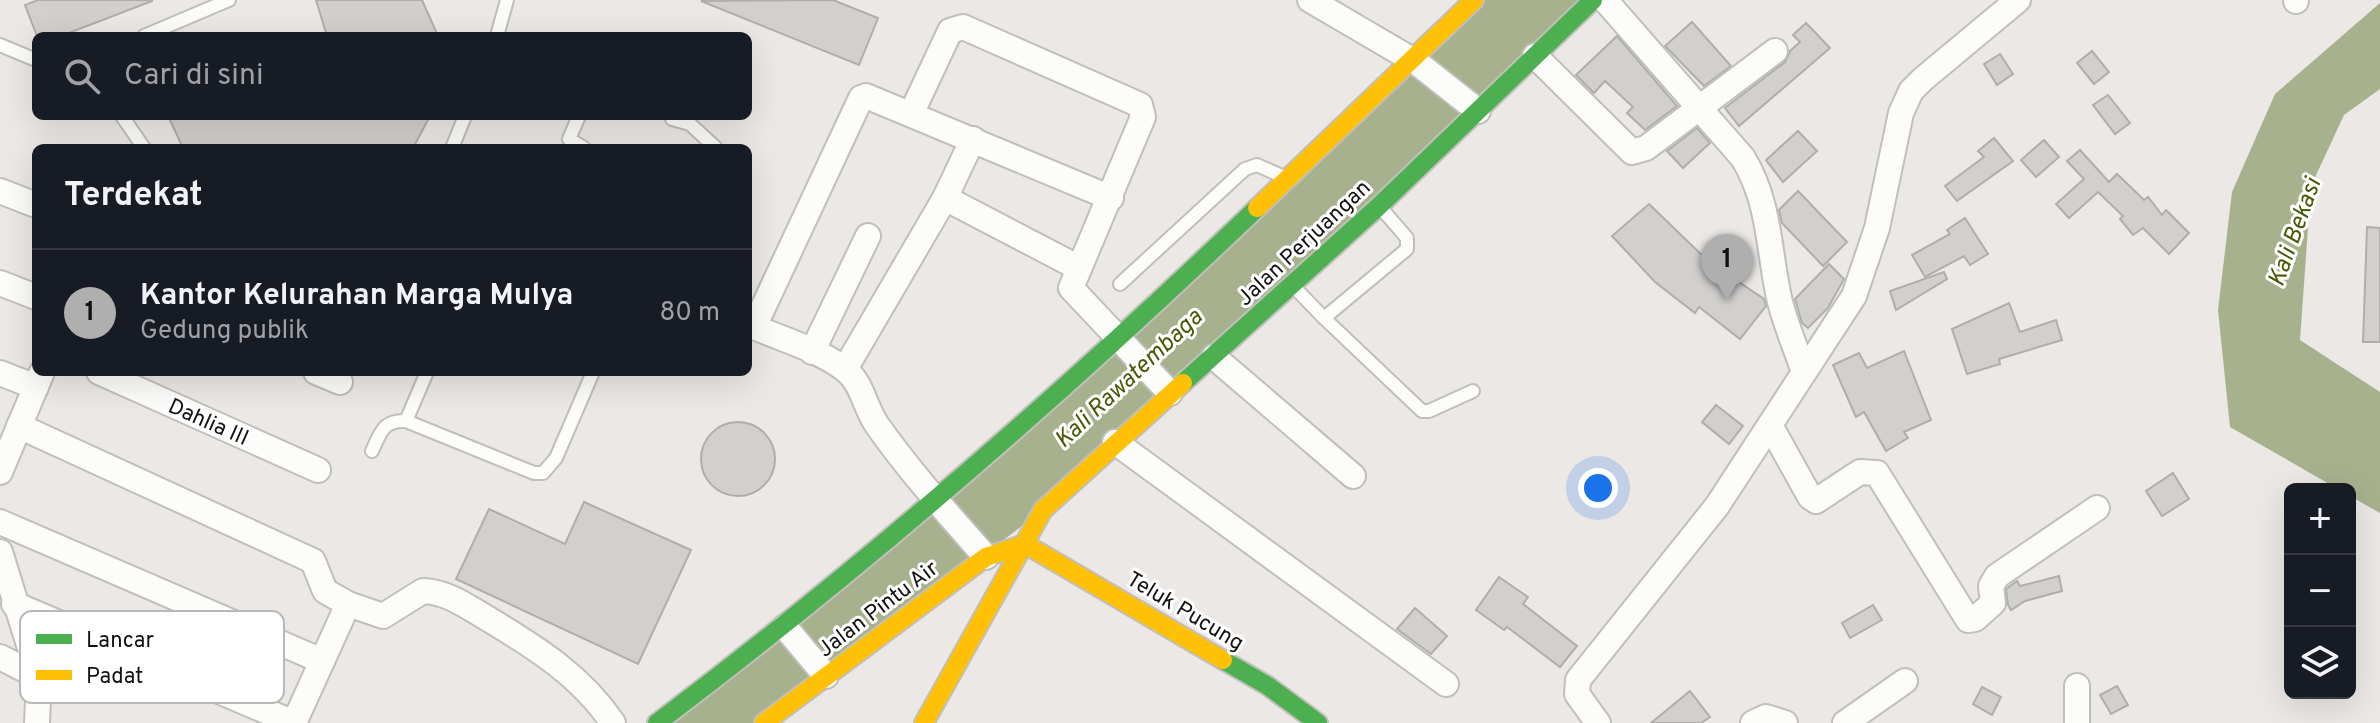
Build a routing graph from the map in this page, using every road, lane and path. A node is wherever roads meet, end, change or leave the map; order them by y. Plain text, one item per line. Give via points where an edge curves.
1 (229, 0) edge
2 (507, 0) edge
3 (1310, 0) edge
4 (1474, 0) edge
5 (1593, 0) edge
6 (1605, 0) edge
7 (2018, 0) edge
8 (153, 32) edge
9 (498, 32) edge
10 (0, 45) edge
11 (1775, 51) dead end
12 (1535, 56) junction
13 (32, 58) edge
14 (1422, 67) junction
15 (1470, 105) junction
16 (1696, 108) junction
17 (912, 112) junction
18 (125, 120) edge
19 (463, 120) edge
20 (577, 120) edge
21 (676, 120) edge
22 (973, 139) junction
23 (141, 144) edge
24 (454, 144) edge
25 (577, 144) edge
26 (712, 144) edge
27 (1287, 179) junction
28 (0, 191) edge
29 (945, 198) junction
30 (1111, 198) junction
31 (32, 203) edge
32 (1379, 206) junction
33 (868, 236) dead end
34 (1079, 268) junction
35 (0, 283) edge
36 (1120, 284) dead end
37 (1293, 286) junction
38 (32, 295) edge
39 (1324, 318) junction
40 (752, 323) edge
41 (752, 325) edge
42 (1124, 343) junction
43 (812, 352) junction
44 (1214, 357) junction
45 (845, 369) junction
46 (1804, 372) junction
47 (0, 373) edge
48 (108, 376) edge
49 (326, 376) edge
50 (425, 376) edge
51 (591, 376) edge
52 (39, 379) edge
53 (340, 382) dead end
54 (1165, 387) junction
55 (1473, 391) dead end
56 (406, 421) junction
57 (1770, 425) junction
58 (19, 426) junction
59 (1115, 442) junction
60 (372, 451) dead end
61 (318, 470) dead end
62 (0, 472) edge
63 (1353, 476) dead end
64 (936, 500) junction
65 (2097, 508) dead end
66 (0, 522) edge
67 (1025, 544) junction
68 (986, 557) junction
69 (1, 560) edge
70 (14, 604) junction
71 (348, 604) junction
72 (30, 611) edge
73 (206, 611) edge
74 (20, 622) edge
75 (788, 630) junction
76 (284, 645) edge
77 (0, 657) edge
78 (322, 661) junction
79 (20, 667) edge
80 (821, 670) junction
81 (1905, 681) dead end
82 (1446, 684) dead end
83 (2077, 686) dead end
84 (38, 703) edge
85 (247, 703) edge
86 (37, 723) edge
87 (294, 723) edge
88 (613, 723) edge
89 (657, 723) edge
90 (764, 723) edge
91 (924, 723) edge
92 (1318, 723) edge
93 (1598, 723) edge
94 (1753, 723) edge
95 (1785, 723) edge
96 (1845, 723) edge
97 (2077, 723) edge

1 - 8 lane
2 - 9 lane
3 - 14 street
4 - 14 street
5 - 12 street, Jalan Perjuangan
6 - 16 street
7 - 46 street via 1911,91 1901,113 1867,265 1854,296
10 - 13 lane
11 - 16 street
12 - 15 street, Jalan Perjuangan
12 - 16 street via 1632,152 1646,148
14 - 15 street
14 - 27 street
15 - 32 street, Jalan Perjuangan
16 - 46 street via 1743,158 1757,181 1780,302
17 - 22 street
17 - 30 street via 950,31 963,27 1140,105 1143,117
17 - 40 street via 873,97 861,98
18 - 23 lane
19 - 24 lane
20 - 25 lane via 569,139
21 - 26 lane via 690,124
22 - 29 street
22 - 30 street
27 - 36 lane via 1257,165 1245,169
27 - 42 street
28 - 31 street
29 - 34 street
29 - 45 street
30 - 34 street
32 - 37 street, Jalan Perjuangan
32 - 39 lane via 1407,238 1407,249
33 - 43 street
34 - 42 street via 1072,292
35 - 38 street
37 - 39 lane
37 - 44 street, Jalan Perjuangan
39 - 55 lane via 1422,411
41 - 43 street
42 - 54 street
42 - 64 street
43 - 45 street
44 - 54 street, Jalan Perjuangan
44 - 63 street
45 - 64 street via 875,422
46 - 57 street
47 - 52 street
48 - 61 street, Dahlia III
49 - 53 street
50 - 56 lane
51 - 56 lane via 556,458 543,473
52 - 58 street
54 - 59 street, Jalan Perjuangan
56 - 60 lane via 384,426
57 - 65 street via 1816,501 1860,472 1877,473 1968,620 1993,603 1991,586 1997,576
57 - 93 street via 1717,506 1578,680 1577,694
58 - 62 street
58 - 71 street via 313,561 325,591
59 - 67 street, Jalan Perjuangan via 1043,510
59 - 82 street
64 - 68 street
64 - 75 street
66 - 73 street
67 - 68 street, Jalan Pintu Air
67 - 91 street, Jalan Perjuangan
67 - 92 street, Teluk Pucung via 1268,686
68 - 80 street, Jalan Pintu Air
69 - 70 street
70 - 72 street
70 - 74 street
71 - 78 street
71 - 88 street via 383,616 423,591 449,596 560,665
75 - 80 street
75 - 89 street
76 - 78 street
77 - 79 street
78 - 87 street
80 - 90 street, Jalan Pintu Air
81 - 96 street
83 - 97 street
84 - 86 street
85 - 87 street
94 - 95 street via 1766,717

